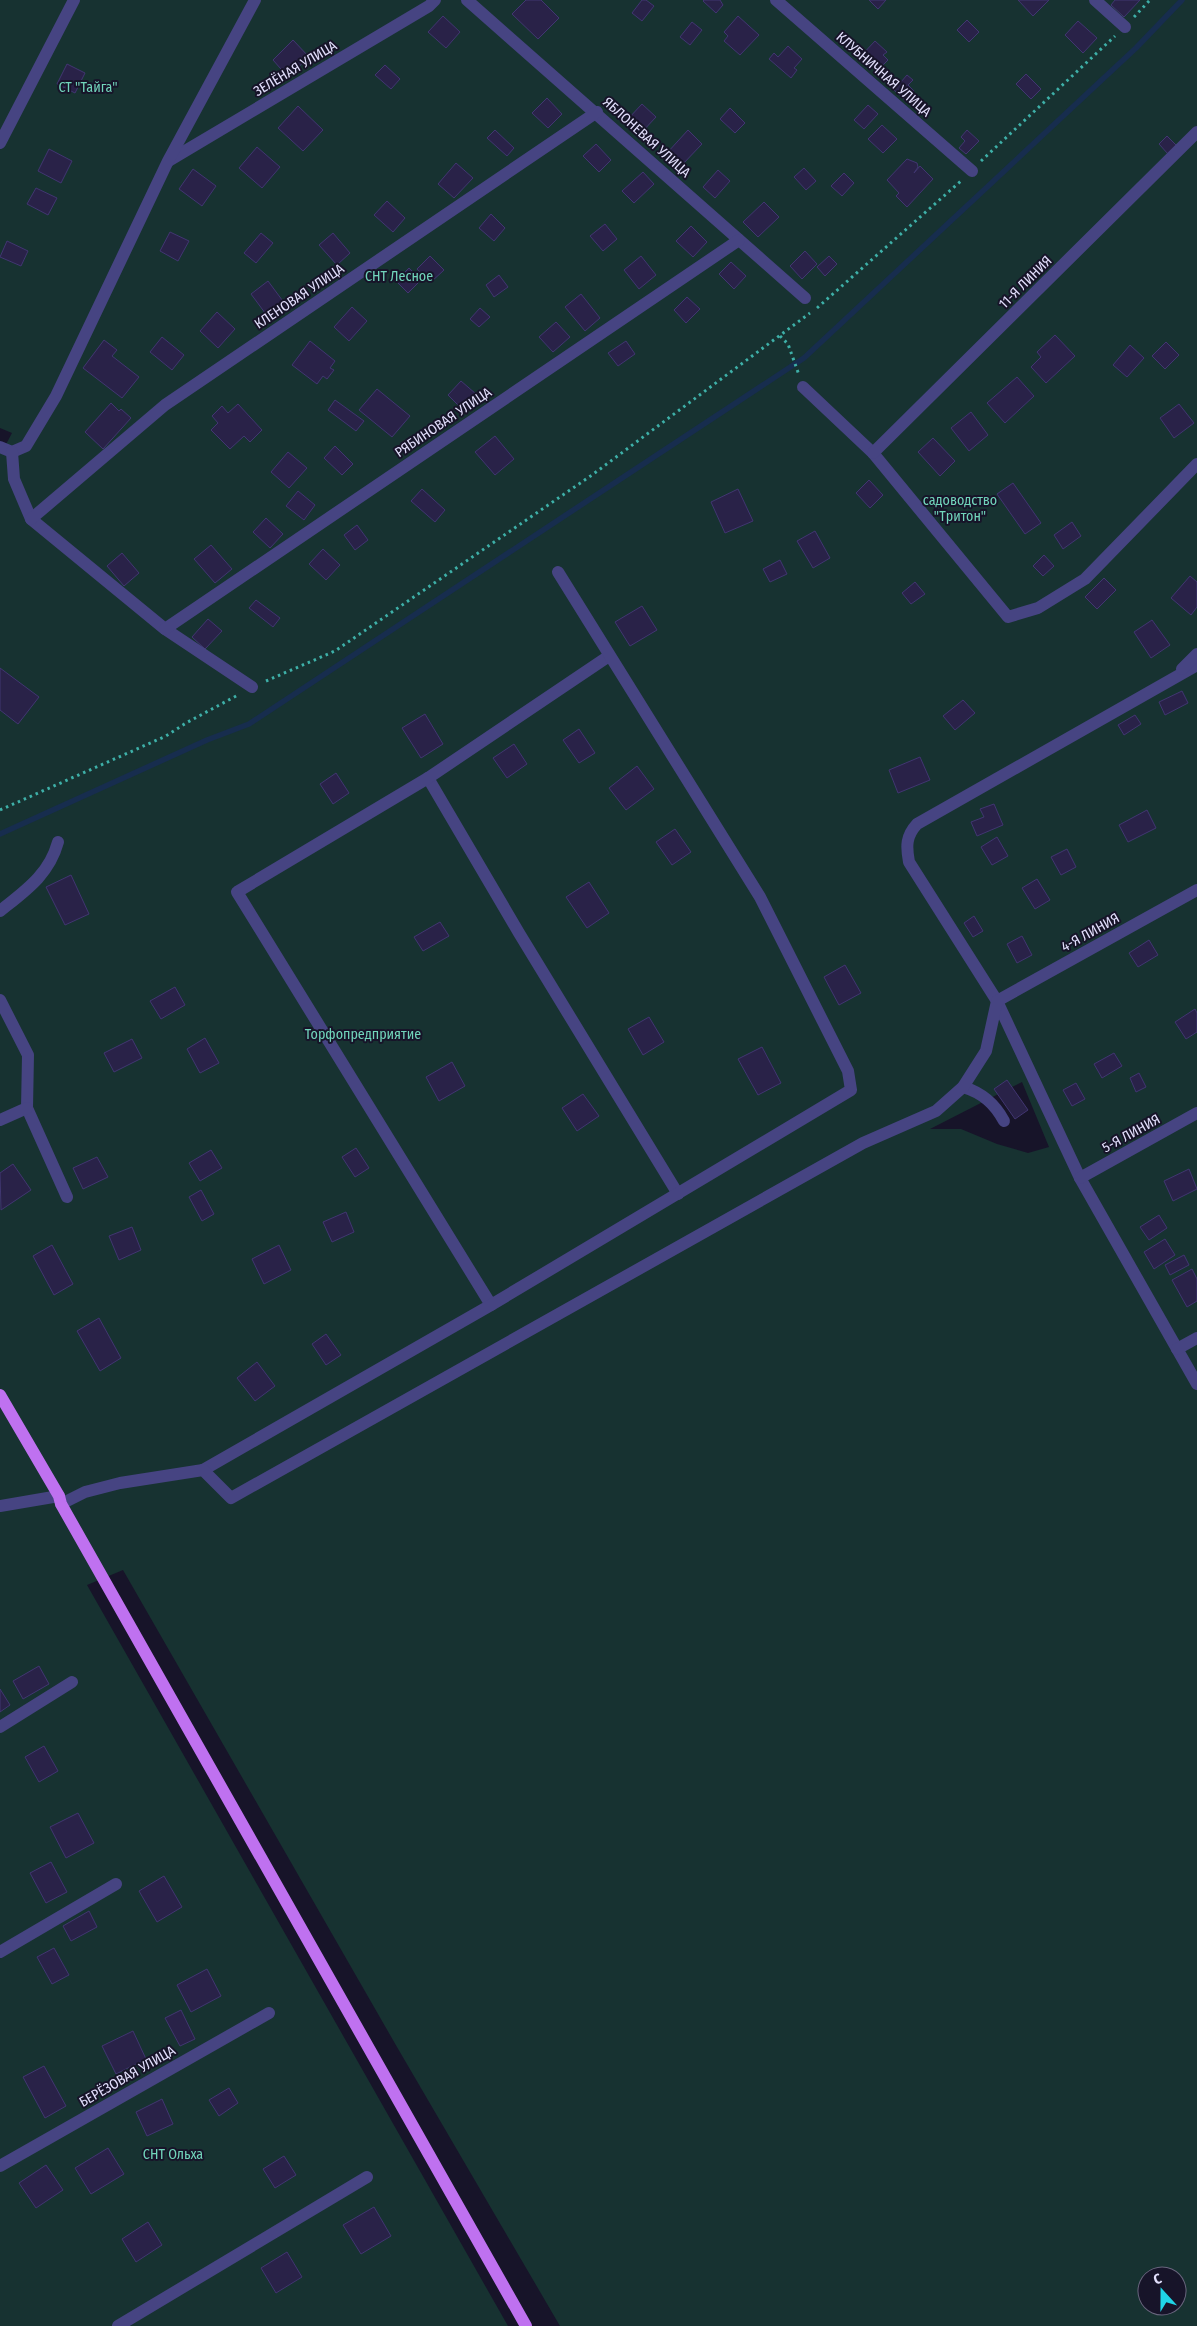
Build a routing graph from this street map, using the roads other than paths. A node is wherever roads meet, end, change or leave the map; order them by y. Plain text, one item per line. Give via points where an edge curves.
1 (74, 0) edge
2 (255, 0) edge
3 (435, 0) edge
4 (468, 0) edge
5 (776, 0) edge
6 (1094, 0) edge
7 (1125, 26) road end
8 (597, 112) junction
9 (1197, 132) edge
10 (0, 143) edge
11 (168, 161) junction
12 (972, 171) road end
13 (739, 240) junction
14 (804, 298) dead end
15 (803, 387) road end
16 (6, 450) edge
17 (873, 453) junction
18 (1197, 464) edge
19 (31, 520) junction
20 (558, 572) dead end
21 (165, 629) junction
22 (1197, 654) edge
23 (609, 656) junction
24 (1197, 665) edge
25 (1173, 678) junction
26 (252, 687) road end
27 (428, 778) junction
28 (58, 842) dead end
29 (1197, 890) edge
30 (0, 911) edge
31 (0, 1000) edge
32 (997, 1001) junction
33 (963, 1087) junction
34 (26, 1108) junction
35 (1197, 1113) edge
36 (0, 1120) edge
37 (1004, 1121) dead end
38 (1080, 1178) junction
39 (678, 1194) junction
40 (67, 1197) dead end
41 (492, 1305) junction
42 (1197, 1338) edge
43 (1177, 1349) junction
44 (1197, 1384) edge
45 (0, 1395) edge
46 (203, 1470) junction
47 (60, 1500) junction
48 (0, 1506) edge
49 (72, 1682) dead end
50 (0, 1728) edge
51 (116, 1884) dead end
52 (0, 1952) edge
53 (269, 2013) dead end
54 (0, 2166) edge
55 (367, 2177) dead end
56 (118, 2326) edge
57 (526, 2326) edge

1 - 10 street
2 - 11 street
3 - 11 street, ЗЕЛЁНАЯ УЛИЦА
4 - 8 street, ЯБЛОНЕВАЯ УЛИЦА
5 - 12 street, КЛУБНИЧНАЯ УЛИЦА
6 - 7 street
8 - 13 street, ЯБЛОНЕВАЯ УЛИЦА
8 - 19 street, КЛЕНОВАЯ УЛИЦА via 165,405
9 - 17 street, 11-Я ЛИНИЯ
11 - 16 street via 56,396 26,446
13 - 14 street, ЯБЛОНЕВАЯ УЛИЦА
13 - 21 street, РЯБИНОВАЯ УЛИЦА
15 - 17 street
16 - 19 street
17 - 18 street via 1008,617 1038,608 1085,579
19 - 21 street
20 - 23 street
21 - 26 street
22 - 25 street
23 - 27 street
23 - 39 street via 760,897 848,1071 851,1090
24 - 25 street
25 - 32 street via 911,830 906,840 909,862
27 - 39 street
27 - 41 street via 237,892
28 - 30 street via 54,859 45,870
29 - 32 street, 4-Я ЛИНИЯ
31 - 34 street via 28,1055
32 - 33 street via 986,1051
32 - 38 street
33 - 37 street via 987,1098
33 - 46 street via 936,1111 864,1142 231,1498
34 - 36 street
34 - 40 street
35 - 38 street, 5-Я ЛИНИЯ
38 - 43 street
39 - 41 street
41 - 46 street
42 - 43 street
43 - 44 street
45 - 47 main road
46 - 47 street via 120,1483
47 - 48 street
47 - 57 main road
49 - 50 street
51 - 52 street
53 - 54 street, БЕРЁЗОВАЯ УЛИЦА
55 - 56 street

